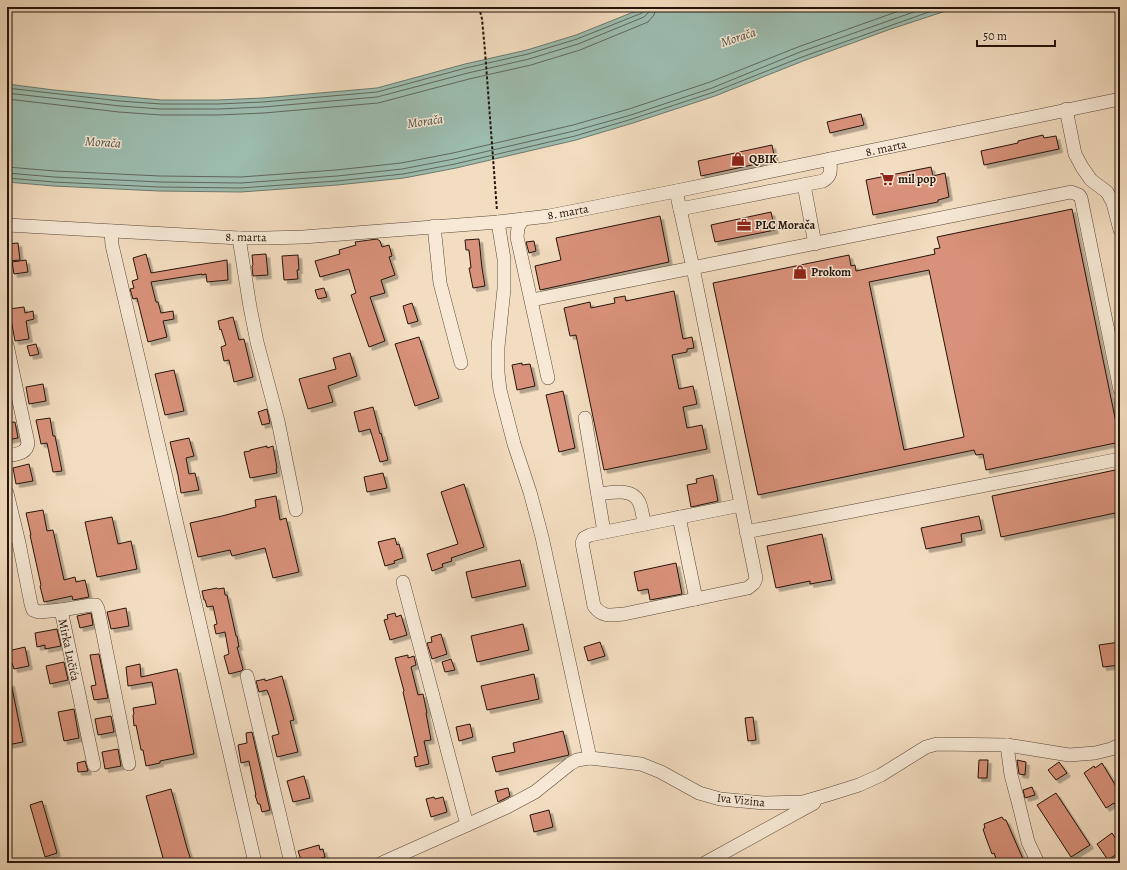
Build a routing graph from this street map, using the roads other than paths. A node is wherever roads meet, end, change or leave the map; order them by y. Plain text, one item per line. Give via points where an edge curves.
1 (1120, 99) edge
2 (1066, 109) junction
3 (830, 159) junction
4 (804, 185) junction
5 (676, 191) junction
6 (680, 209) junction
7 (523, 219) junction
8 (498, 222) junction
9 (7, 225) edge
10 (434, 226) junction
11 (1120, 230) edge
12 (111, 231) junction
13 (239, 238) junction
14 (815, 244) junction
15 (693, 268) junction
16 (532, 300) junction
17 (7, 345) edge
18 (461, 363) dead end
19 (548, 378) dead end
20 (1120, 390) edge
21 (585, 418) dead end
22 (7, 456) edge
23 (1120, 459) edge
24 (7, 493) edge
25 (598, 494) junction
26 (741, 505) junction
27 (296, 510) dead end
28 (679, 517) junction
29 (644, 524) junction
30 (604, 532) junction
31 (746, 532) junction
32 (13, 544) edge
33 (403, 582) dead end
34 (696, 599) junction
35 (61, 610) junction
36 (248, 676) dead end
37 (1007, 745) junction
38 (1120, 746) edge
39 (590, 758) junction
40 (129, 764) dead end
41 (94, 765) dead end
42 (826, 795) junction
43 (467, 825) junction
44 (255, 863) edge
45 (291, 863) edge
46 (382, 863) edge
47 (705, 863) edge
48 (1038, 863) edge

1 - 2 street, 8. marta
2 - 3 street, 8. marta
2 - 11 street via 1075,154 1091,180 1107,192 1113,203
3 - 4 street via 828,178
3 - 5 street, 8. marta
4 - 6 street
4 - 14 street
5 - 6 street
5 - 7 street, 8. marta
6 - 15 street
7 - 8 street, 8. marta
7 - 16 street via 518,228 518,236
8 - 10 street, 8. marta
8 - 39 street via 504,260 498,373 504,407 542,536
9 - 12 street, 8. marta
10 - 13 street, 8. marta via 302,237
10 - 18 street via 440,283
12 - 13 street, 8. marta
12 - 44 street
13 - 27 street via 257,342 278,421
14 - 15 street
14 - 20 street via 1076,193 1081,198
15 - 16 street
15 - 26 street
16 - 19 street
17 - 22 street via 28,443 22,453
21 - 25 street
23 - 31 street
24 - 32 street, Mirka Lučića
25 - 29 street via 628,492 635,495
25 - 30 street
26 - 28 street
26 - 31 street
28 - 29 street
28 - 34 street
29 - 30 street
30 - 34 street via 590,534 582,543 594,606 598,612 624,614
31 - 34 street via 756,578 754,583 748,588
32 - 35 street, Mirka Lučića via 33,610
33 - 43 street
35 - 40 street via 91,605 96,605 98,609
35 - 41 street, Mirka Lučića
36 - 45 street
37 - 38 street, Iva Vizina via 1068,755 1095,753
37 - 42 street, Iva Vizina via 937,744 926,747 881,775
37 - 48 street via 1010,775 1028,842
39 - 42 street, Iva Vizina via 651,767 699,793 720,799 764,803 803,802
39 - 43 street, Iva Vizina via 577,760 534,792
42 - 47 street
43 - 46 street, Iva Vizina

